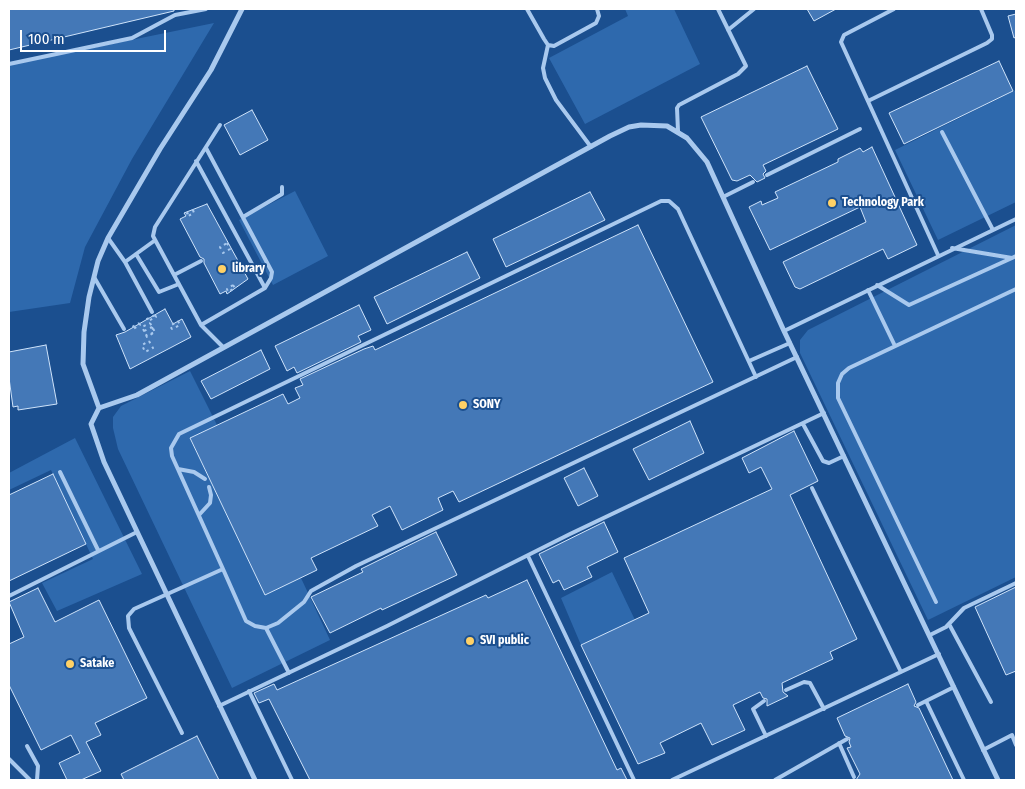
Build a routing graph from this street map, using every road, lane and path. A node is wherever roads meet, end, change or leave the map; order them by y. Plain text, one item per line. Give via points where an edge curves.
1 (206, 9) edge
2 (242, 9) edge
3 (527, 9) edge
4 (597, 9) edge
5 (718, 9) edge
6 (754, 9) edge
7 (894, 9) edge
8 (981, 9) edge
9 (746, 11) edge
10 (728, 30) junction
11 (548, 45) junction
12 (9, 64) edge
13 (868, 101) junction
14 (220, 125) dead end
15 (860, 128) dead end
16 (678, 131) junction
17 (942, 132) dead end
18 (591, 147) junction
19 (206, 148) junction
20 (196, 161) junction
21 (767, 175) dead end
22 (753, 182) dead end
23 (282, 186) dead end
24 (723, 197) junction
25 (243, 217) junction
26 (1016, 219) edge
27 (992, 230) junction
28 (108, 238) junction
29 (154, 241) junction
30 (952, 248) junction
31 (136, 254) junction
32 (938, 255) junction
33 (1014, 257) edge
34 (124, 260) junction
35 (201, 261) dead end
36 (174, 275) junction
37 (94, 277) junction
38 (179, 284) junction
39 (877, 285) junction
40 (264, 288) junction
41 (1016, 289) edge
42 (868, 290) junction
43 (152, 312) dead end
44 (150, 323) joint
45 (201, 325) junction
46 (124, 329) dead end
47 (784, 331) junction
48 (790, 342) junction
49 (896, 346) junction
50 (223, 347) junction
51 (145, 352) joint
52 (797, 357) junction
53 (749, 362) junction
54 (756, 376) junction
55 (99, 408) junction
56 (824, 413) junction
57 (803, 424) junction
58 (844, 456) junction
59 (178, 469) junction
60 (60, 472) dead end
61 (205, 479) dead end
62 (209, 487) dead end
63 (812, 488) dead end
64 (199, 515) junction
65 (137, 532) junction
66 (98, 550) junction
67 (528, 556) junction
68 (224, 570) junction
69 (1016, 583) edge
70 (166, 594) junction
71 (9, 596) edge
72 (936, 602) dead end
73 (950, 624) junction
74 (266, 628) junction
75 (930, 636) junction
76 (939, 654) junction
77 (901, 672) junction
78 (289, 673) junction
79 (954, 687) junction
80 (786, 690) dead end
81 (249, 692) junction
82 (764, 701) dead end
83 (926, 701) junction
84 (991, 702) dead end
85 (918, 705) dead end
86 (219, 706) junction
87 (824, 709) junction
88 (182, 733) dead end
89 (766, 736) junction
90 (847, 739) dead end
91 (839, 743) junction
92 (1016, 745) edge
93 (27, 746) dead end
94 (983, 750) junction
95 (9, 759) edge
96 (854, 777) dead end
97 (30, 780) edge
98 (37, 780) edge
99 (254, 780) edge
100 (292, 780) edge
101 (634, 780) edge
102 (672, 780) edge
103 (775, 780) edge
104 (964, 780) edge
105 (998, 780) edge

1 - 12 lane via 175,15 132,38
2 - 28 street via 212,70
3 - 11 lane
4 - 11 lane via 596,23 554,46
5 - 10 lane
6 - 9 lane
7 - 13 lane via 842,38
8 - 13 lane via 992,39
9 - 10 lane
10 - 16 lane via 746,66 679,105
11 - 18 lane via 543,68 545,78 556,100
13 - 32 lane
14 - 19 lane
15 - 21 lane
16 - 18 street via 667,126 629,127
16 - 24 street via 697,147
17 - 27 lane
18 - 50 street
19 - 20 lane
19 - 25 lane
20 - 29 lane via 155,227
20 - 40 lane
22 - 24 lane
23 - 25 lane via 282,194
24 - 47 street
25 - 40 lane via 272,272 272,278
26 - 27 lane
27 - 30 lane
28 - 34 lane
28 - 37 street
29 - 31 lane
29 - 36 lane
30 - 32 lane
30 - 33 lane
31 - 34 lane
31 - 38 lane via 158,292
32 - 39 lane
33 - 39 lane via 909,305
34 - 43 lane
35 - 36 lane
36 - 38 lane
37 - 46 lane
37 - 55 street via 84,332 83,364
38 - 45 lane
39 - 42 lane
40 - 45 lane
41 - 49 lane
42 - 47 lane
42 - 49 lane
44 - 44 path via 154,332 147,336 142,327
45 - 50 lane
47 - 48 street
48 - 52 street
48 - 53 lane
49 - 72 lane via 842,374 838,398
50 - 55 street via 137,395
51 - 51 path via 142,345 149,341 153,348
52 - 54 lane
52 - 56 street
53 - 54 lane
53 - 59 lane via 678,208 669,201 661,201 199,423 174,439 171,448
54 - 74 lane via 328,580 311,591 304,602 278,623
55 - 65 street via 91,424 104,462
56 - 57 lane
56 - 58 street
57 - 58 lane via 823,461 829,463
57 - 67 lane
58 - 75 street
59 - 61 lane via 194,472
59 - 64 lane
60 - 66 lane
62 - 64 lane via 210,503
63 - 77 lane
64 - 68 lane
65 - 66 lane
65 - 70 street
66 - 71 lane
67 - 78 lane
67 - 101 lane
68 - 70 lane
68 - 74 lane via 246,621
69 - 73 lane via 964,608
70 - 86 street
70 - 88 lane via 134,609 128,616 129,628
73 - 75 lane
73 - 84 lane
74 - 78 lane
75 - 76 street
76 - 77 lane
76 - 79 street
77 - 87 lane
78 - 81 lane
79 - 83 lane
79 - 94 street
80 - 87 lane via 804,682 810,683
81 - 86 lane
81 - 100 lane
82 - 89 lane via 753,709
83 - 85 lane
83 - 104 lane
86 - 99 street
87 - 89 lane
89 - 102 lane
90 - 91 lane
91 - 96 lane
91 - 103 lane
92 - 94 lane via 1012,735
93 - 98 lane via 38,766
94 - 105 street
95 - 97 lane

